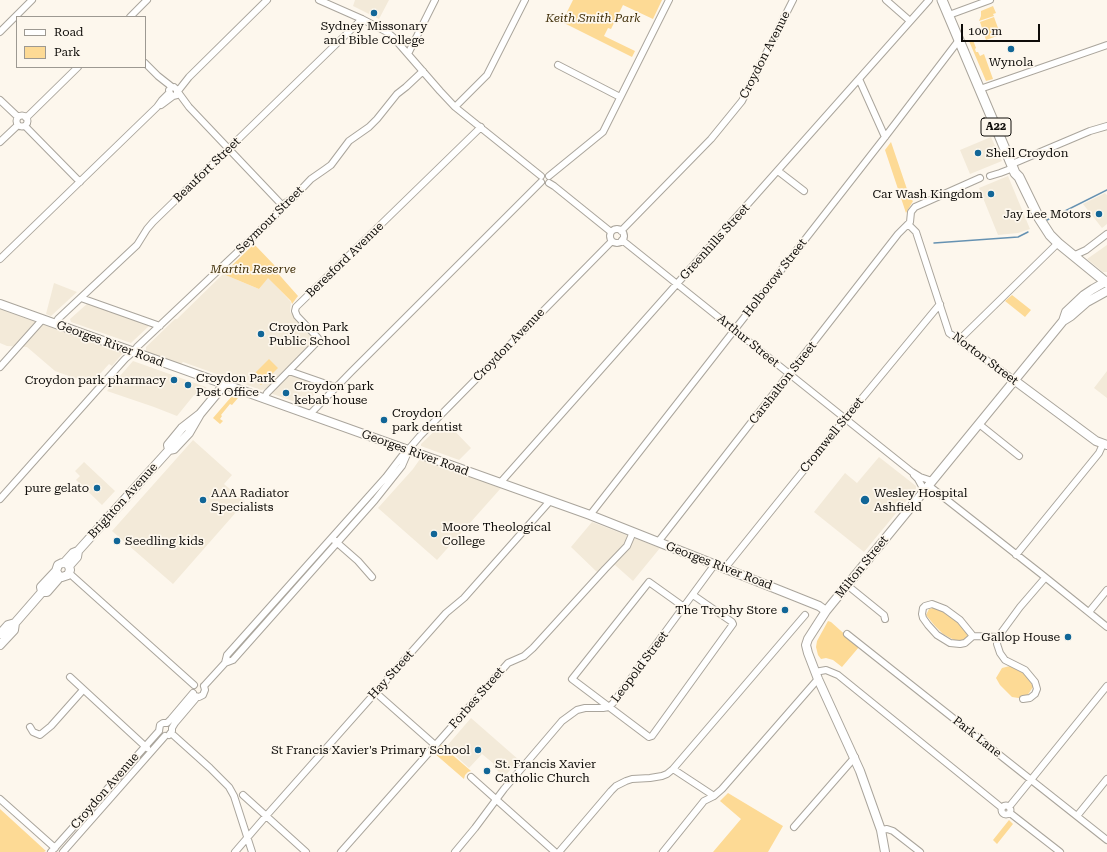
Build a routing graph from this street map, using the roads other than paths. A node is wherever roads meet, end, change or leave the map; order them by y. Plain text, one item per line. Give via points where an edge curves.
1 (32, 0) edge
2 (147, 0) edge
3 (267, 0) edge
4 (319, 0) edge
5 (435, 0) edge
6 (525, 0) edge
7 (669, 0) edge
8 (793, 0) edge
9 (886, 0) edge
10 (929, 0) edge
11 (942, 0) edge
12 (990, 0) edge
13 (949, 15) junction
14 (131, 16) edge
15 (362, 19) junction
16 (910, 21) junction
17 (0, 32) edge
18 (959, 40) junction
19 (1107, 45) edge
20 (408, 54) junction
21 (146, 63) edge
22 (558, 65) dead end
23 (77, 68) edge
24 (423, 71) junction
25 (859, 79) junction
26 (980, 89) junction
27 (173, 92) junction
28 (620, 97) junction
29 (0, 100) edge
30 (456, 107) junction
31 (18, 117) junction
32 (26, 118) junction
33 (18, 125) junction
34 (25, 126) junction
35 (1107, 126) edge
36 (480, 127) junction
37 (885, 137) junction
38 (0, 142) edge
39 (228, 149) junction
40 (1013, 168) junction
41 (778, 171) junction
42 (550, 176) junction
43 (990, 176) dead end
44 (980, 178) dead end
45 (541, 179) junction
46 (80, 182) junction
47 (549, 183) junction
48 (804, 191) dead end
49 (282, 205) junction
50 (908, 224) junction
51 (621, 231) junction
52 (611, 232) junction
53 (1107, 234) edge
54 (622, 240) junction
55 (612, 241) junction
56 (1056, 244) junction
57 (1073, 256) junction
58 (0, 259) edge
59 (677, 284) junction
60 (1106, 285) edge
61 (80, 298) junction
62 (0, 304) edge
63 (940, 304) junction
64 (42, 320) junction
65 (55, 324) junction
66 (160, 326) junction
67 (734, 330) junction
68 (959, 340) junction
69 (133, 352) junction
70 (0, 367) edge
71 (288, 371) junction
72 (789, 374) junction
73 (1014, 380) junction
74 (224, 385) junction
75 (335, 387) junction
76 (264, 399) junction
77 (309, 415) junction
78 (845, 419) junction
79 (979, 424) junction
80 (1105, 444) edge
81 (408, 450) junction
82 (1018, 456) dead end
83 (912, 472) junction
84 (500, 483) junction
85 (928, 486) junction
86 (0, 499) edge
87 (550, 501) junction
88 (590, 515) junction
89 (633, 532) junction
90 (332, 538) junction
91 (337, 542) junction
92 (658, 542) junction
93 (1016, 555) junction
94 (715, 564) junction
95 (67, 567) junction
96 (725, 568) junction
97 (58, 574) junction
98 (372, 577) dead end
99 (1045, 578) junction
100 (847, 586) junction
101 (1107, 590) edge
102 (693, 595) junction
103 (684, 607) junction
104 (826, 611) junction
105 (1089, 612) junction
106 (269, 613) junction
107 (805, 615) dead end
108 (885, 620) dead end
109 (15, 623) junction
110 (1107, 627) edge
111 (0, 634) edge
112 (847, 634) dead end
113 (973, 636) junction
114 (998, 637) junction
115 (0, 645) edge
116 (817, 676) junction
117 (70, 677) dead end
118 (194, 685) junction
119 (204, 686) junction
120 (1107, 686) edge
121 (83, 690) junction
122 (375, 692) junction
123 (195, 695) junction
124 (1023, 699) dead end
125 (610, 707) junction
126 (167, 723) junction
127 (30, 727) dead end
128 (159, 731) junction
129 (169, 732) junction
130 (435, 745) junction
131 (145, 746) junction
132 (151, 752) junction
133 (855, 757) junction
134 (674, 769) junction
135 (471, 777) dead end
136 (1107, 779) edge
137 (1031, 780) junction
138 (243, 795) dead end
139 (101, 796) junction
140 (714, 796) junction
141 (0, 799) edge
142 (496, 799) junction
143 (107, 802) junction
144 (1007, 809) junction
145 (266, 816) junction
146 (1077, 816) junction
147 (794, 827) dead end
148 (880, 830) junction
149 (248, 838) junction
150 (1107, 840) edge
151 (53, 850) edge
152 (64, 852) edge
153 (236, 852) edge
154 (252, 852) edge
155 (306, 852) edge
156 (340, 852) edge
157 (455, 852) edge
158 (555, 852) edge
159 (559, 852) edge
160 (663, 852) edge
161 (885, 852) edge
162 (920, 852) edge
163 (1060, 852) edge

1 - 17 street
2 - 14 street
3 - 27 street
4 - 15 street
5 - 20 street
6 - 30 street via 487,75
7 - 28 street
8 - 51 street, Croydon Avenue via 742,101 711,139
9 - 16 street
10 - 16 street, Greenhills Street
11 - 13 highway, A22
12 - 13 street
13 - 18 highway, A22
15 - 20 street via 387,32
15 - 39 street, Beaufort Street
16 - 25 street, Greenhills Street
18 - 26 highway, A22
18 - 37 street, Holborow Street
19 - 26 street
20 - 24 street
21 - 27 street
22 - 28 street
23 - 32 street
24 - 30 street
24 - 49 street, Seymour Street via 397,94 369,127 349,141 331,165 308,182 294,198
25 - 37 street
25 - 41 street, Greenhills Street
26 - 40 highway, A22
27 - 39 street
27 - 46 street
28 - 42 street via 603,132
29 - 31 street
30 - 36 street
31 - 32 street
31 - 33 street
32 - 34 street
33 - 34 street
33 - 38 street
34 - 46 street
35 - 40 street via 1090,131
36 - 45 street
36 - 71 street, Beresford Avenue via 296,307 297,316 318,340
37 - 67 street, Holborow Street
39 - 49 street
39 - 61 street, Beaufort Street via 153,222 137,245
40 - 43 street
40 - 56 highway, A22
41 - 48 street
41 - 59 street, Greenhills Street
42 - 45 street via 545,174
42 - 47 street
44 - 50 street via 912,209
45 - 47 street via 544,184
45 - 75 street
46 - 58 street
47 - 52 street
49 - 66 street, Seymour Street via 269,221
50 - 63 street, Norton Street via 916,232
50 - 72 street, Carshalton Street
51 - 52 street
51 - 54 street
52 - 55 street
53 - 57 street via 1086,250
54 - 55 street via 616,243
54 - 59 street, Arthur Street
55 - 81 street, Croydon Avenue
56 - 57 highway, A22
56 - 60 highway, A22
56 - 68 street
57 - 60 highway, A22
59 - 67 street, Arthur Street
59 - 84 street, Greenhills Street
60 - 73 main road, Milton Street via 1093,289 1066,312 1063,321
61 - 65 street, Beaufort Street
61 - 66 street
62 - 64 main road, Georges River Road
63 - 68 street, Norton Street via 949,333
63 - 78 street, Cromwell Street
64 - 65 main road, Georges River Road
64 - 70 street
65 - 69 main road, Georges River Road
66 - 69 street, Seymour Street
67 - 72 street, Arthur Street
67 - 88 street, Holborow Street
68 - 73 street, Norton Street
69 - 74 main road, Georges River Road
69 - 86 street, Seymour Street
71 - 75 street
71 - 76 street, Beresford Avenue
72 - 78 street, Arthur Street
72 - 92 street, Carshalton Street
73 - 79 main road, Milton Street
73 - 80 main road, Norton Street via 1096,441
74 - 76 main road, Georges River Road
74 - 95 main road, Brighton Avenue via 174,449 169,450 78,551 73,553
75 - 77 street
76 - 77 main road, Georges River Road
77 - 81 main road, Georges River Road
78 - 83 street, Arthur Street
78 - 96 street, Cromwell Street
79 - 82 street
79 - 85 main road, Milton Street
80 - 93 street
81 - 84 main road, Georges River Road
81 - 90 street, Croydon Avenue
81 - 91 street, Croydon Avenue via 402,466
83 - 85 street, Arthur Street
83 - 85 street, Arthur Street
84 - 87 main road, Georges River Road
85 - 93 street, Arthur Street
85 - 100 main road, Milton Street
87 - 88 main road, Georges River Road
87 - 122 street, Hay Street via 464,598 446,613
88 - 89 main road, Georges River Road
89 - 92 main road, Georges River Road
89 - 130 street, Forbes Street via 627,546 546,634 524,656 508,663
90 - 91 street
90 - 106 street, Croydon Avenue
91 - 98 street
91 - 106 street, Croydon Avenue
92 - 94 main road, Georges River Road
93 - 99 street, Arthur Street
94 - 96 main road, Georges River Road
94 - 102 street, Leopold Street
95 - 97 main road via 66,576
95 - 97 main road via 58,565
95 - 118 street
96 - 104 main road, Georges River Road
97 - 109 main road via 46,592 42,592
99 - 105 street, Arthur Street
99 - 114 street
100 - 104 main road, Milton Street
100 - 108 street via 884,615
101 - 105 street
102 - 103 street, Leopold Street
102 - 125 street via 732,624 652,736 649,737
103 - 125 street, Leopold Street
103 - 125 street via 649,582 572,679
104 - 116 main road, Milton Street via 806,645
105 - 110 street, Arthur Street
106 - 119 street, Croydon Avenue via 227,655 224,663
107 - 134 street
109 - 111 main road via 8,625
109 - 115 main road via 14,630
112 - 137 street, Park Lane
113 - 113 street via 960,644 950,643 932,630 923,618 923,608 932,604 945,609 960,620
113 - 114 street
114 - 124 street via 997,644 1005,660 1025,670 1035,682 1035,694
116 - 133 main road, Milton Street
116 - 140 street
116 - 144 street via 826,670 838,674
117 - 121 street
118 - 119 street via 199,683
118 - 123 street via 192,690
119 - 123 street via 204,694
120 - 137 street
121 - 127 street via 40,735 33,732
121 - 131 street
122 - 130 street
122 - 145 street, Hay Street
123 - 126 street
123 - 129 street, Croydon Avenue
125 - 142 street, Leopold Street via 577,710 562,721
126 - 128 street via 160,726
126 - 129 street via 170,724
128 - 129 street via 161,734
128 - 131 street, Croydon Avenue
129 - 132 street, Croydon Avenue
129 - 149 street via 229,787
130 - 156 street, Forbes Street
131 - 132 street
131 - 139 street, Croydon Avenue
132 - 143 street, Croydon Avenue
133 - 147 street
133 - 148 main road, Milton Street
134 - 140 street
134 - 159 street via 662,776 632,779 616,786
135 - 142 street
136 - 146 street
137 - 144 street
137 - 146 street, Park Lane
138 - 145 street
139 - 143 street
139 - 151 street, Croydon Avenue
140 - 160 street via 704,801
141 - 151 street
142 - 157 street, Leopold Street
142 - 158 street
143 - 152 street, Croydon Avenue
144 - 163 street
145 - 149 street, Hay Street
145 - 155 street
146 - 150 street, Park Lane
148 - 161 main road, Milton Street
148 - 162 street via 893,831
149 - 153 street, Hay Street
149 - 154 street

